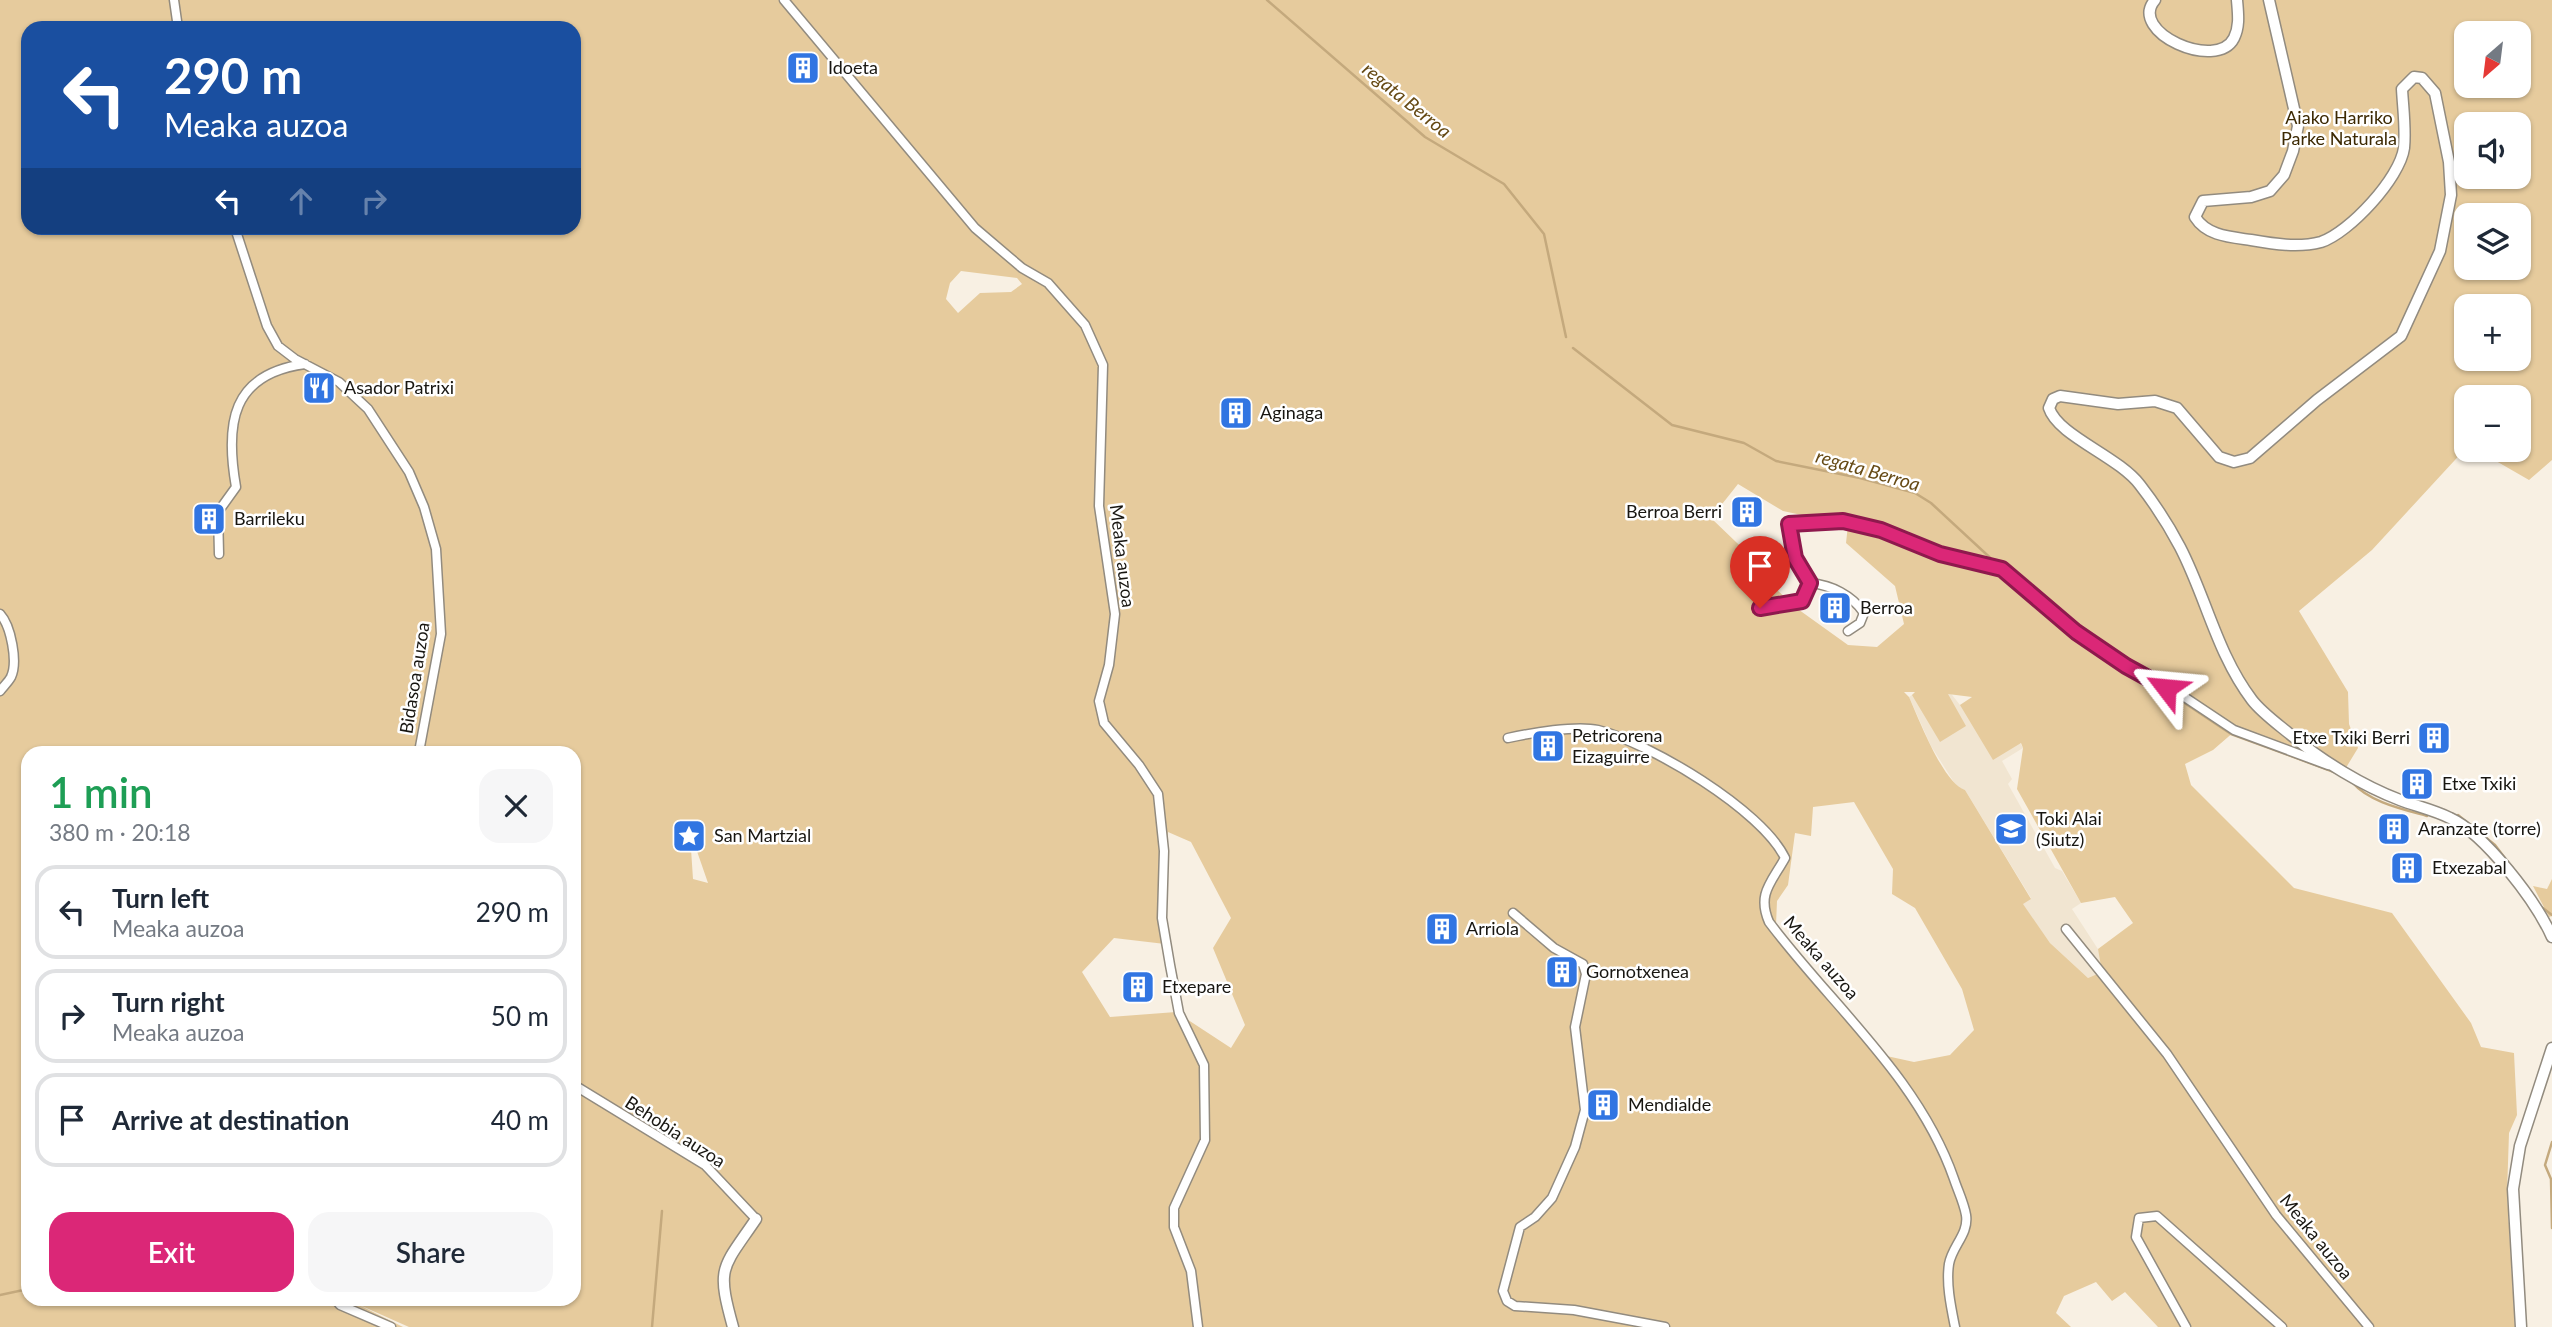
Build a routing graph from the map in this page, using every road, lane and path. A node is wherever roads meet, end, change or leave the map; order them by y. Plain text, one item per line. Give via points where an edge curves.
1 (174, 0) edge
2 (784, 0) edge
3 (2155, 0) edge
4 (2237, 0) edge
5 (2269, 0) edge
6 (177, 21) edge
7 (237, 235) edge
8 (305, 364) junction
9 (219, 554) dead end
10 (1810, 583) junction
11 (1760, 608) dead end
12 (0, 614) edge
13 (1848, 631) dead end
14 (0, 691) edge
15 (1508, 738) dead end
16 (420, 746) edge
17 (2344, 771) junction
18 (1513, 913) dead end
19 (2066, 929) dead end
20 (2552, 937) edge
21 (2552, 1048) edge
22 (581, 1089) edge
23 (756, 1219) joint
24 (342, 1306) edge
25 (391, 1327) edge
26 (733, 1327) edge
27 (1198, 1327) edge
28 (1665, 1327) edge
29 (1955, 1327) edge
30 (2186, 1327) edge
31 (2282, 1327) edge
32 (2369, 1327) edge
33 (2521, 1327) edge

1 - 6 street
2 - 27 street, Meaka auzoa via 975,228 1048,283 1085,325 1103,365 1099,506 1115,614 1099,701 1104,723 1158,794 1164,850 1162,918 1179,1013 1204,1065 1205,1140 1174,1208 1174,1227 1191,1270
3 - 4 street via 2149,19 2164,37 2208,51 2224,50 2234,40 2239,25
5 - 17 street via 2298,126 2293,151 2284,175 2270,191 2203,201 2195,216 2201,226 2216,234 2299,245 2323,241 2351,222 2385,187 2404,150 2402,89 2414,77 2422,78 2435,93 2451,195 2440,251 2401,336 2250,458 2234,462 2219,457 2177,408 2155,401 2118,404 2060,396 2049,408 2069,433 2108,456 2139,484 2180,547 2221,649 2252,701 2294,738
7 - 8 street, Bidasoa auzoa via 267,326 278,346
8 - 9 street via 286,367 251,384 240,400 230,450 236,487 218,512
8 - 16 street, Bidasoa auzoa via 339,382 368,409 409,472 433,533 441,634
10 - 11 street via 1802,601
10 - 13 street via 1838,590 1858,604 1864,613
10 - 17 street via 1795,558 1789,524 1843,521 1881,530 1940,554 2002,569 2076,632 2234,730
12 - 14 street via 14,657 12,676
15 - 29 street, Meaka auzoa via 1596,729 1642,747 1739,804 1779,845 1785,858 1765,892 1763,908 1769,922 1888,1066 1925,1116 1948,1161 1967,1227 1949,1265
17 - 20 street via 2398,799 2451,818 2474,834 2532,900
18 - 28 street via 1554,948 1583,964 1587,974 1575,1027 1585,1110 1575,1147 1552,1198 1520,1227 1503,1291 1515,1306 1574,1310
19 - 32 street, Meaka auzoa via 2167,1054 2276,1215
21 - 33 street via 2520,1146 2513,1189
22 - 23 street, Behobia auzoa via 705,1166
23 - 26 street, Behobia auzoa via 725,1265 722,1278
24 - 25 street
30 - 31 street via 2136,1237 2139,1218 2157,1216

